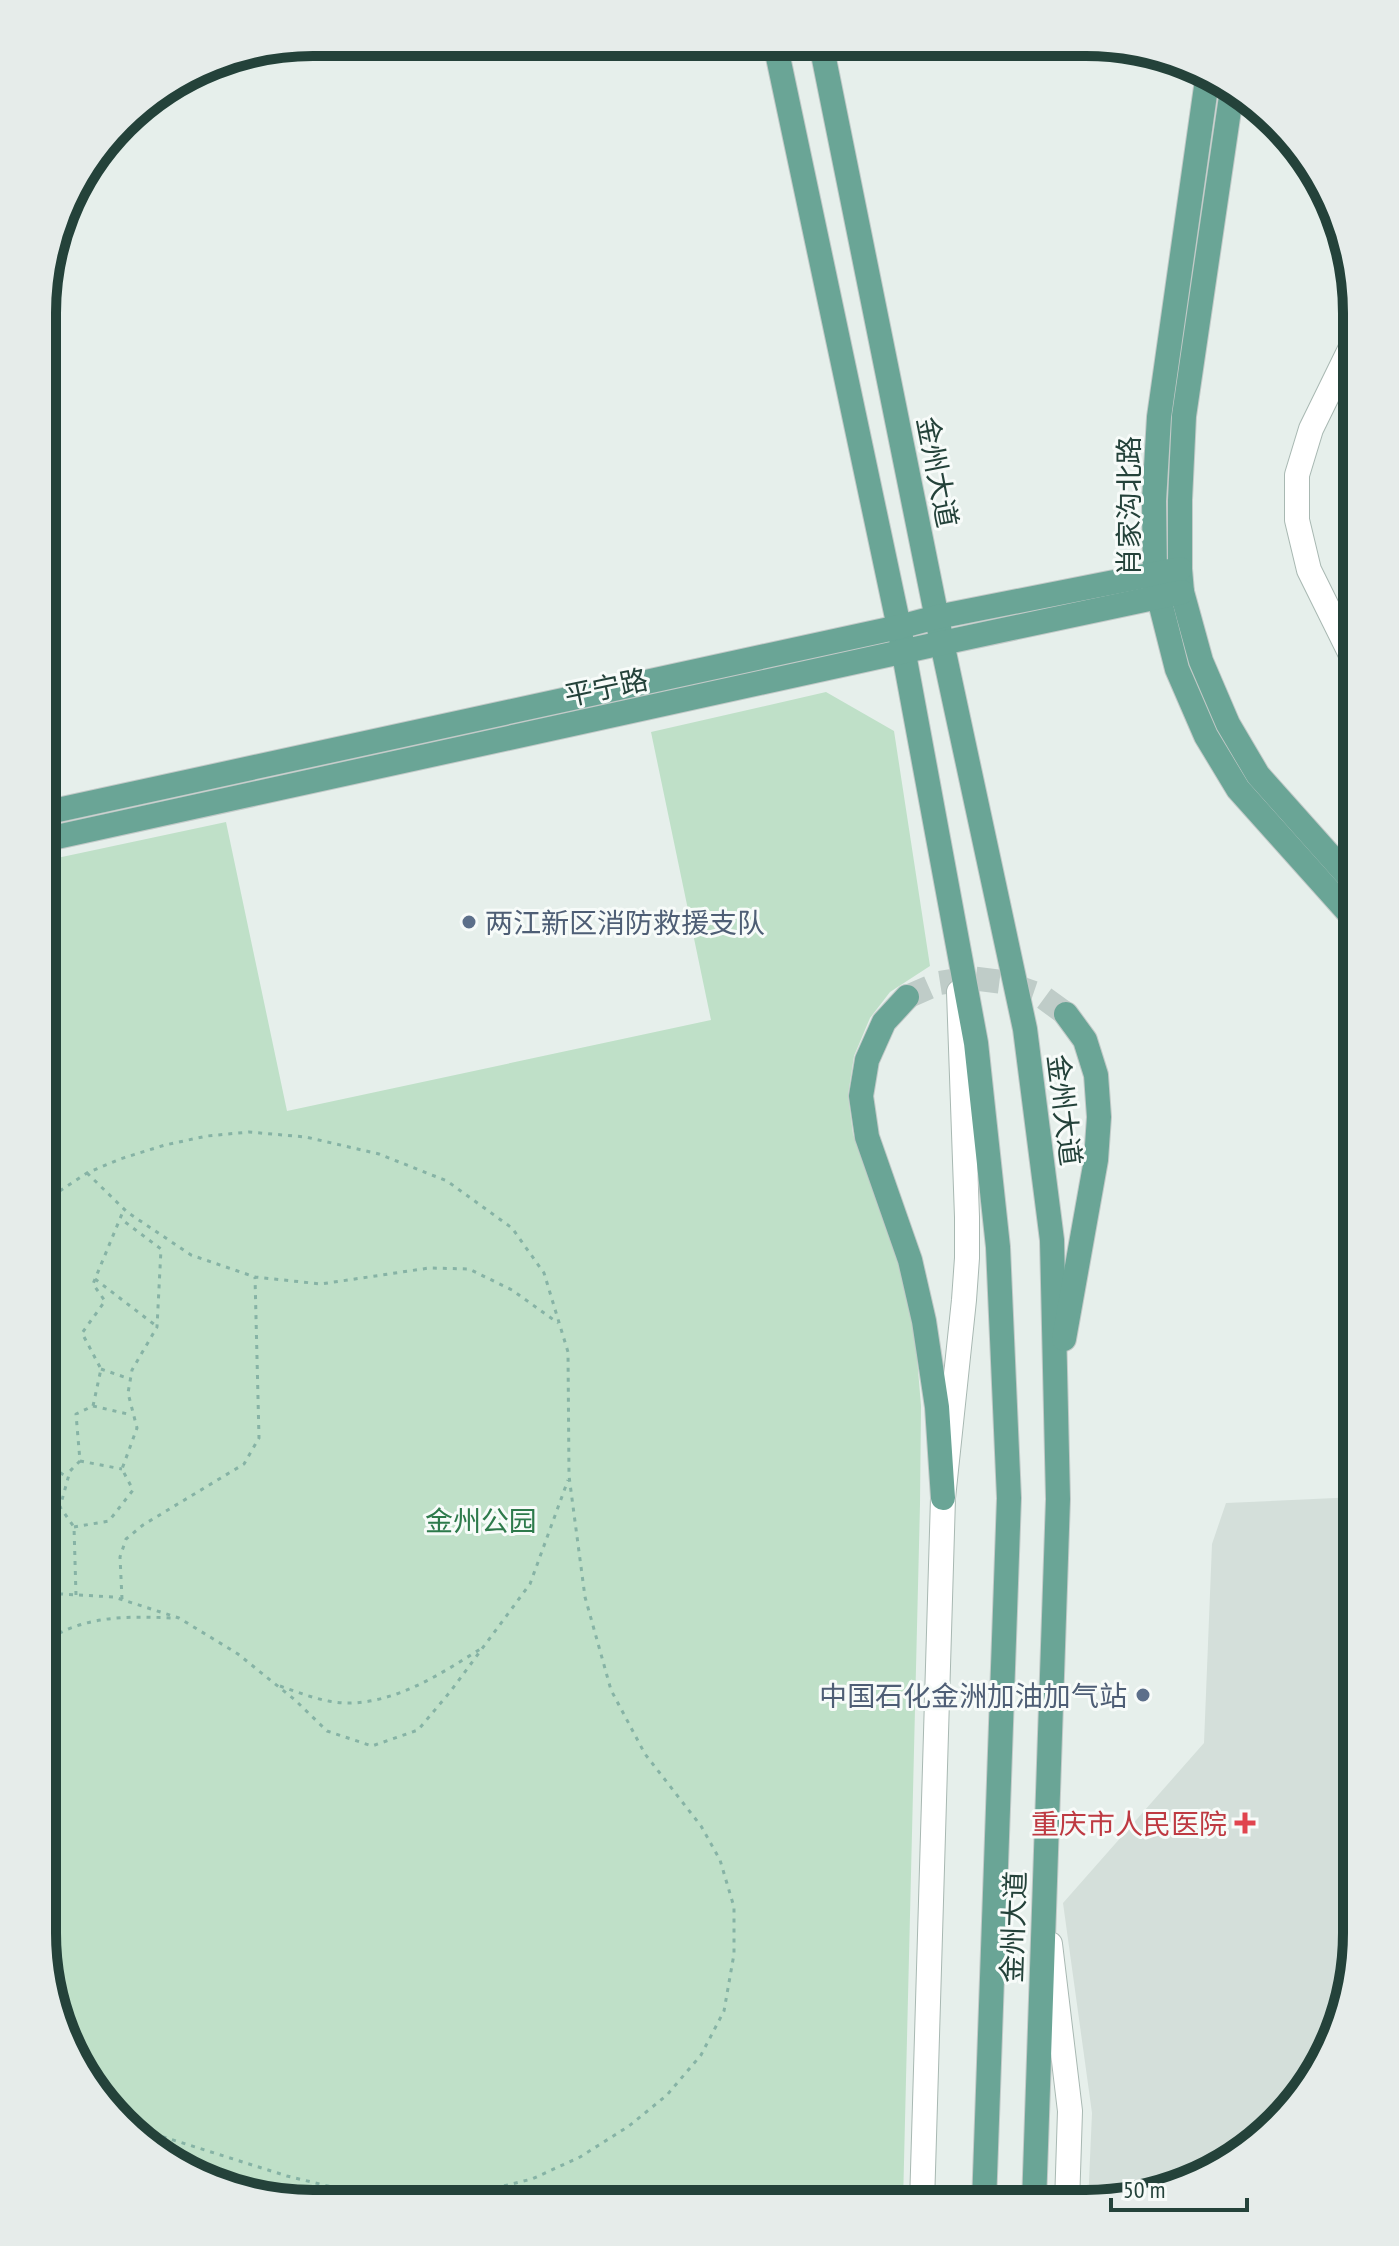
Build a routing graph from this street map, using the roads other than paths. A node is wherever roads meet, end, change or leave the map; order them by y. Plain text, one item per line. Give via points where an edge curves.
1 (778, 56) edge
2 (823, 56) edge
3 (1206, 86) edge
4 (1230, 101) edge
5 (1343, 364) edge
6 (1169, 584) junction
7 (937, 617) junction
8 (899, 627) junction
9 (1343, 638) edge
10 (942, 643) junction
11 (904, 652) junction
12 (56, 810) edge
13 (56, 837) edge
14 (1343, 870) edge
15 (1343, 906) edge
16 (957, 940) junction
17 (907, 997) tunnel mouth
18 (1066, 1014) tunnel mouth
19 (1055, 1388) junction
20 (943, 1498) junction
21 (1044, 1895) junction
22 (922, 2190) edge
23 (984, 2190) edge
24 (1034, 2190) edge
25 (1067, 2190) edge

1 - 8 main road, 金州大道
2 - 7 main road, 金州大道
3 - 6 main road, 肖家沟北路 via 1159,417 1154,501
4 - 6 main road, 肖家沟北路 via 1184,416
5 - 9 street via 1311,429 1297,475 1297,520 1309,570
6 - 7 main road, 平宁路
6 - 10 main road, 平宁路
6 - 14 main road, 肖家沟北路 via 1228,724 1258,775
6 - 15 main road, 肖家沟北路 via 1177,669 1206,736 1238,789
7 - 8 main road, 平宁路
7 - 10 main road, 金州大道
8 - 11 main road, 金州大道
8 - 12 main road, 平宁路
10 - 11 main road, 平宁路
10 - 19 main road, 金州大道 via 1025,1029 1052,1240
11 - 13 main road, 平宁路
11 - 16 main road, 金州大道
16 - 20 street via 967,1258
16 - 23 main road, 金州大道 via 976,1043 998,1247 1009,1498
17 - 20 main road via 884,1022 867,1060 861,1096 867,1137 910,1260 924,1321
18 - 19 main road via 1085,1040 1096,1075 1099,1117
19 - 21 main road, 金州大道 via 1058,1499
20 - 22 street
21 - 24 main road, 金州大道
21 - 25 street via 1070,2111

